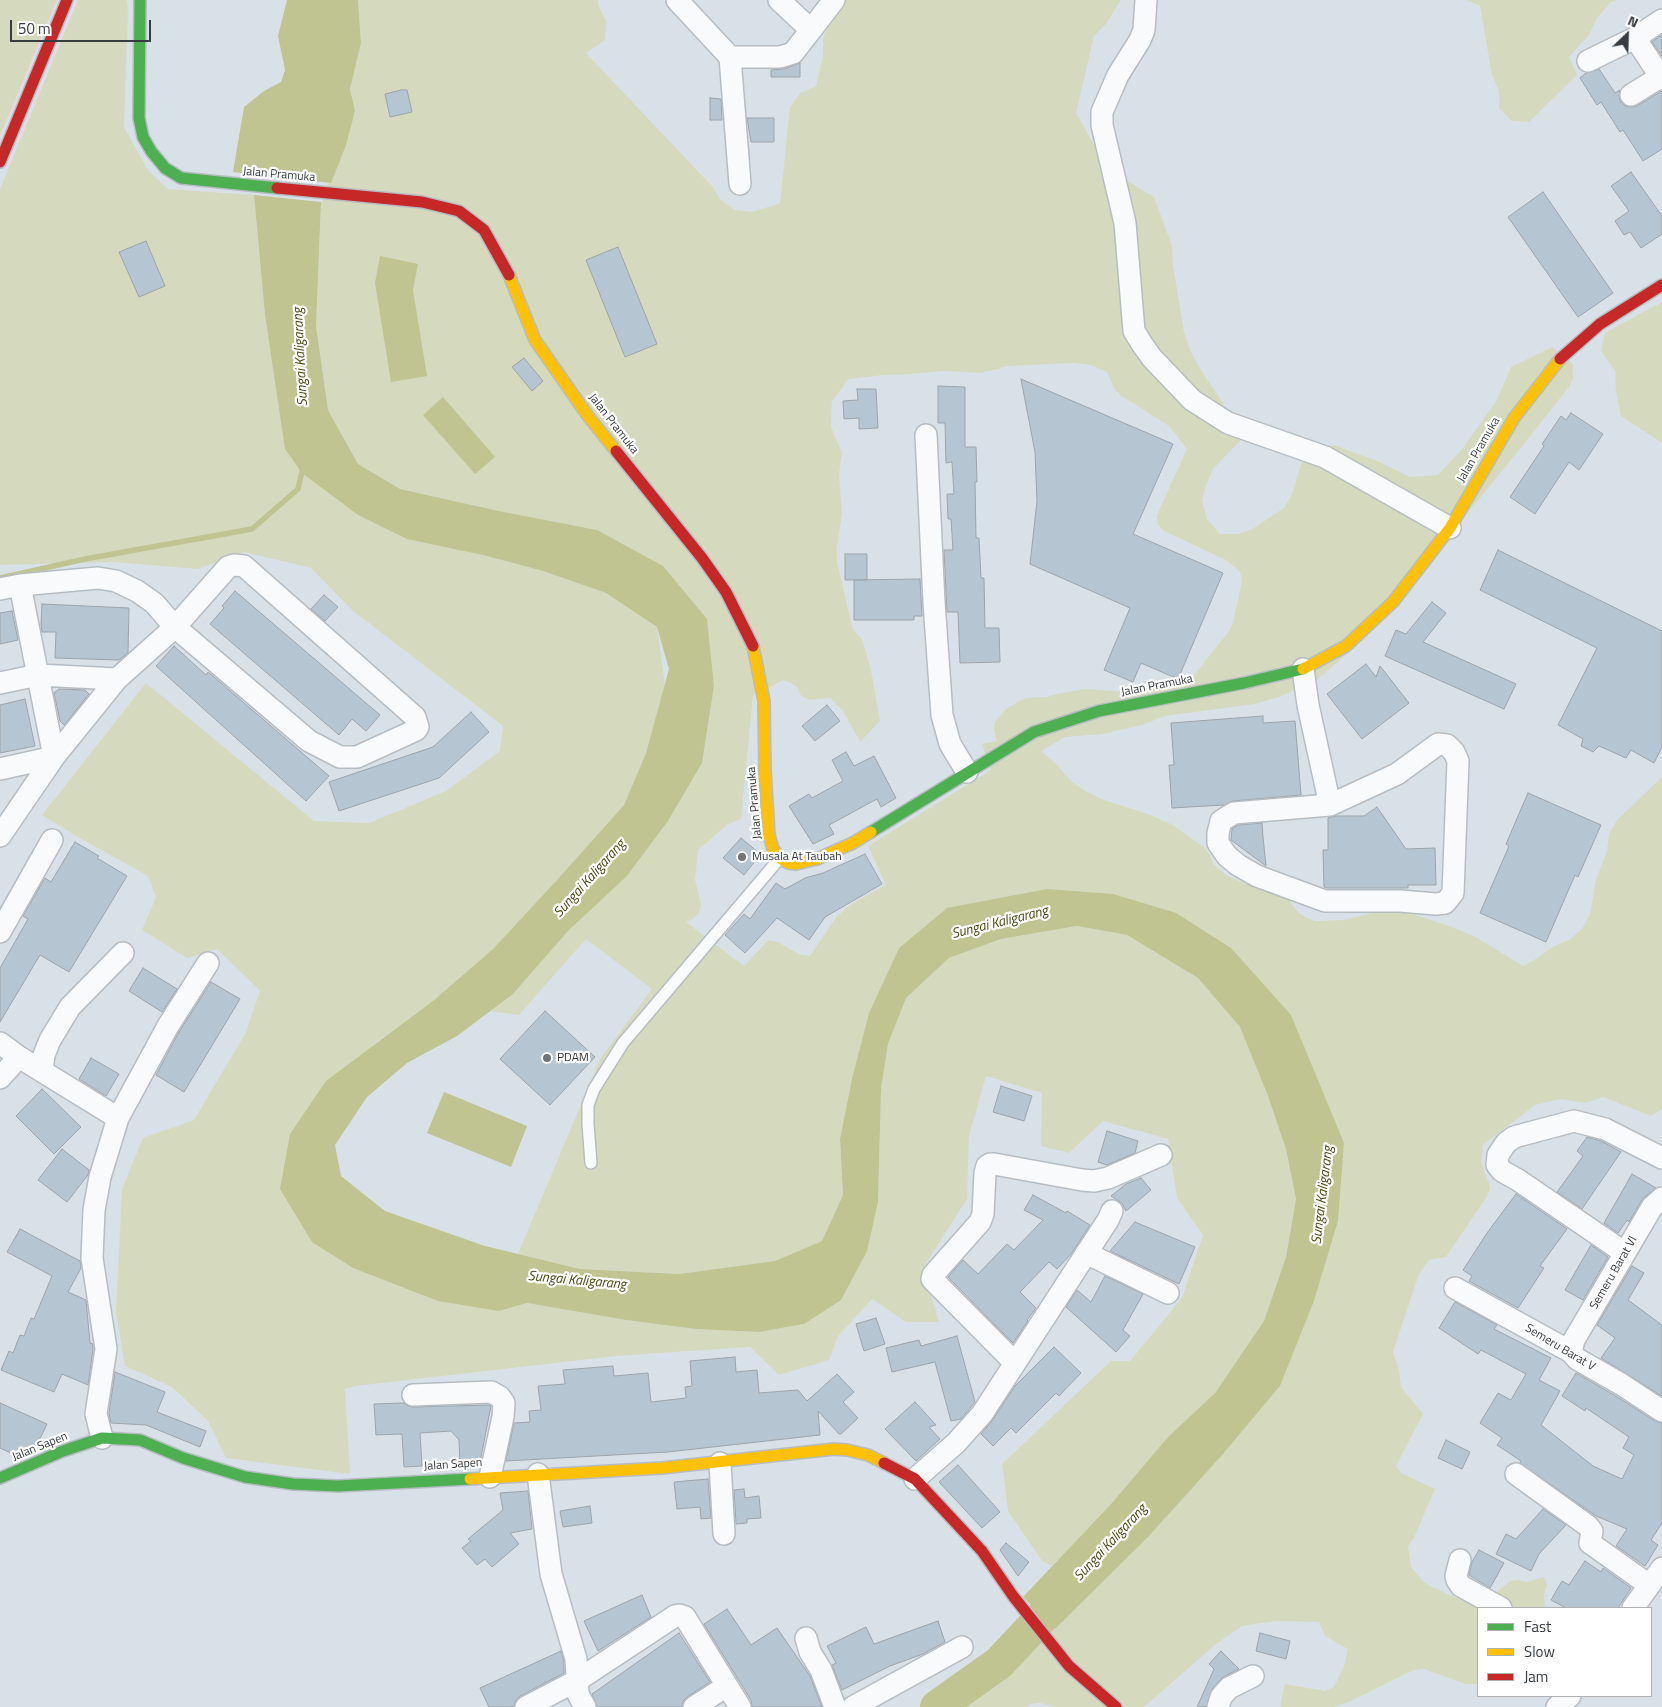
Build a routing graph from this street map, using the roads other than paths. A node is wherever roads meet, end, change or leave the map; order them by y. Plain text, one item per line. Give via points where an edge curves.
1 (67, 0) edge
2 (140, 0) edge
3 (677, 0) edge
4 (779, 0) edge
5 (834, 0) edge
6 (1146, 0) edge
7 (1662, 20) edge
8 (811, 30) junction
9 (1634, 38) junction
10 (730, 57) junction
11 (1588, 61) dead end
12 (1661, 77) edge
13 (1631, 95) dead end
14 (0, 162) edge
15 (740, 184) dead end
16 (1662, 285) edge
17 (926, 435) dead end
18 (1450, 528) junction
19 (10, 587) edge
20 (175, 627) junction
21 (1303, 669) junction
22 (38, 675) junction
23 (117, 679) junction
24 (0, 683) edge
25 (54, 756) junction
26 (0, 769) edge
27 (967, 772) junction
28 (1330, 805) junction
29 (0, 836) edge
30 (52, 840) dead end
31 (780, 858) junction
32 (2, 927) edge
33 (124, 953) dead end
34 (208, 963) dead end
35 (0, 1043) edge
36 (19, 1057) junction
37 (42, 1071) junction
38 (0, 1078) edge
39 (118, 1118) junction
40 (1161, 1156) dead end
41 (1662, 1158) edge
42 (591, 1163) dead end
43 (1662, 1198) edge
44 (1112, 1211) dead end
45 (1086, 1253) junction
46 (1625, 1253) junction
47 (1455, 1288) dead end
48 (1168, 1293) dead end
49 (1571, 1352) junction
50 (1015, 1363) junction
51 (413, 1394) dead end
52 (1662, 1411) edge
53 (102, 1438) junction
54 (720, 1463) junction
55 (538, 1474) junction
56 (1516, 1474) dead end
57 (490, 1477) junction
58 (0, 1478) edge
59 (915, 1479) junction
60 (724, 1534) dead end
61 (1460, 1560) dead end
62 (1662, 1568) edge
63 (1649, 1585) junction
64 (1498, 1607) edge
65 (1634, 1607) edge
66 (806, 1638) dead end
67 (962, 1647) dead end
68 (1253, 1676) dead end
69 (578, 1680) junction
70 (727, 1686) junction
71 (1569, 1697) edge
72 (526, 1707) edge
73 (585, 1707) edge
74 (694, 1707) edge
75 (740, 1707) edge
76 (835, 1707) edge
77 (853, 1707) edge
78 (1116, 1707) edge
79 (1218, 1707) edge
80 (1558, 1707) edge

1 - 14 main road
2 - 31 main road, Jalan Pramuka via 139,118 143,137 165,168 181,178 210,182 422,202 459,211 484,230 514,282 535,340 588,416 702,558 726,592 753,644 764,701 769,835
3 - 10 street
4 - 8 street
5 - 8 street
6 - 18 street via 1144,30 1118,75 1102,112 1102,125 1125,223 1134,331 1152,358 1192,400 1228,423 1325,457
7 - 9 street
8 - 10 street via 792,53 780,57
9 - 11 street
9 - 12 street
10 - 15 street
12 - 13 street
16 - 18 main road, Jalan Pramuka via 1600,324 1557,361 1514,418
17 - 27 street via 942,714 950,744
18 - 21 main road, Jalan Pramuka via 1393,602 1346,646
19 - 20 street via 98,578 116,582 154,603
19 - 22 street
20 - 20 street via 228,567 244,566 415,717 418,727 357,757 340,757 309,741
20 - 23 street
21 - 27 main road, Jalan Pramuka via 1098,711 1034,732
21 - 28 street
22 - 23 street
22 - 24 street
22 - 25 street
23 - 25 street
25 - 26 street
25 - 29 street
27 - 31 main road, Jalan Pramuka via 830,854 796,864
28 - 28 street via 1397,774 1438,744 1447,745 1458,761 1453,893 1445,903 1436,904 1325,901 1257,876 1227,856 1218,843 1221,822 1234,814
30 - 32 street
31 - 42 lane via 623,1043 594,1089 588,1105
33 - 37 street via 70,1007 50,1040
34 - 39 street via 168,1026
35 - 36 street
36 - 37 street
36 - 38 street
37 - 39 street
39 - 53 street via 100,1177 94,1210 92,1258 106,1349 96,1414
40 - 50 street via 1094,1181 994,1164 987,1166 980,1222 932,1279
41 - 46 street via 1606,1129 1574,1121 1514,1137 1498,1155 1497,1165 1502,1171
43 - 46 street, Semeru Barat VI via 1652,1206
44 - 45 street
45 - 48 street
45 - 50 street
46 - 49 street, Semeru Barat VI via 1574,1340
47 - 49 street, Semeru Barat V
49 - 52 street, Semeru Barat V via 1577,1359
50 - 59 street via 982,1414 956,1443
51 - 57 street via 491,1392 500,1396 504,1403 503,1417
53 - 57 main road, Jalan Sapen via 140,1440 183,1458 245,1477 293,1484 338,1486
53 - 58 main road, Jalan Sapen
54 - 55 main road, Jalan Sapen
54 - 59 main road, Jalan Sapen via 847,1450 868,1456
54 - 60 street
55 - 57 main road, Jalan Sapen
55 - 69 street via 551,1574 576,1659
56 - 63 street via 1588,1526 1592,1531 1590,1544
59 - 78 main road via 982,1551 1068,1666
61 - 64 street via 1456,1576 1461,1586
62 - 63 street
63 - 65 street
66 - 76 street
67 - 77 street
68 - 79 street via 1229,1688
69 - 70 street via 679,1615 685,1616
69 - 72 street
69 - 73 street via 578,1694
70 - 74 street
70 - 75 street
71 - 80 street

